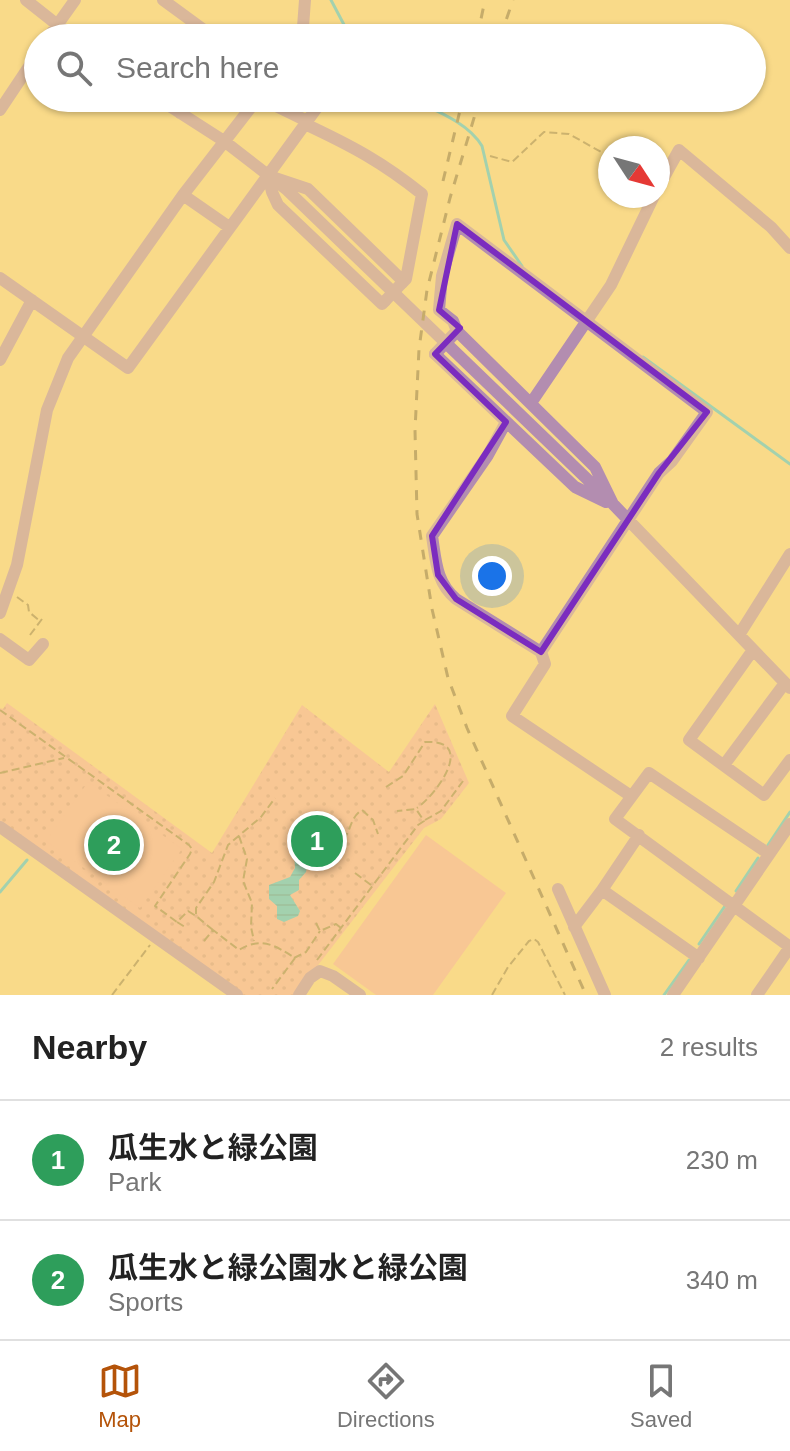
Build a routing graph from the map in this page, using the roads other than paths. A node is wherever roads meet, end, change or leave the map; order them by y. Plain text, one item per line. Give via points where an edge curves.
1 (26, 0) edge
2 (75, 0) edge
3 (305, 0) edge
4 (167, 1) edge
5 (57, 24) joint
6 (197, 24) edge
7 (303, 24) edge
8 (24, 74) edge
9 (0, 110) edge
10 (248, 112) edge
11 (285, 112) edge
12 (314, 112) edge
13 (180, 113) edge
14 (306, 123) junction
15 (224, 141) junction
16 (670, 166) edge
17 (270, 176) junction
18 (183, 195) junction
19 (648, 208) edge
20 (229, 227) junction
21 (790, 248) edge
22 (0, 278) edge
23 (402, 282) junction
24 (32, 300) junction
25 (588, 320) junction
26 (457, 331) junction
27 (82, 335) junction
28 (0, 360) edge
29 (531, 403) junction
30 (506, 422) junction
31 (613, 504) junction
32 (627, 520) junction
33 (790, 554) edge
34 (0, 613) edge
35 (739, 635) junction
36 (0, 639) edge
37 (43, 644) dead end
38 (753, 650) junction
39 (541, 652) junction
40 (788, 685) edge
41 (790, 760) edge
42 (724, 765) junction
43 (631, 796) junction
44 (790, 824) edge
45 (0, 827) edge
46 (639, 835) junction
47 (769, 854) junction
48 (558, 889) dead end
49 (602, 890) junction
50 (734, 906) junction
51 (574, 927) junction
52 (699, 958) junction
53 (237, 995) edge
54 (299, 995) edge
55 (360, 995) edge
56 (605, 995) edge
57 (673, 995) edge
58 (757, 995) edge

1 - 5 street
2 - 5 street
3 - 7 street
4 - 6 street
8 - 9 street
10 - 15 street
11 - 14 street
12 - 14 street
13 - 15 street
14 - 17 street
14 - 23 street via 386,165 422,194
15 - 17 street
15 - 18 street
16 - 21 street via 679,150
17 - 20 street
17 - 23 street via 308,189
17 - 23 street, bridge via 278,205 382,304
17 - 31 street
18 - 20 street
18 - 27 street
19 - 25 street
20 - 27 street via 128,368
22 - 24 street
24 - 27 street
24 - 28 street
25 - 26 street via 457,224 442,276 439,310
25 - 29 street
25 - 32 street via 707,412
26 - 29 street
26 - 30 street, bridge via 435,354
27 - 34 street via 47,410 25,525
29 - 31 street via 595,467
30 - 31 street via 575,487
30 - 39 street via 432,536 445,589
31 - 32 street
32 - 35 street
32 - 39 street
33 - 35 street
35 - 38 street
36 - 37 street via 29,660
38 - 40 street
38 - 42 street via 689,740
39 - 43 street via 545,664 512,716
40 - 42 street
41 - 42 street via 764,795
43 - 46 street via 615,819
43 - 47 street via 649,773
44 - 47 street
45 - 53 street
46 - 49 street
46 - 50 street
47 - 50 street
48 - 51 street
49 - 51 street
49 - 52 street
50 - 52 street
50 - 58 street via 790,947
51 - 56 street
52 - 57 street
54 - 55 street via 318,972

